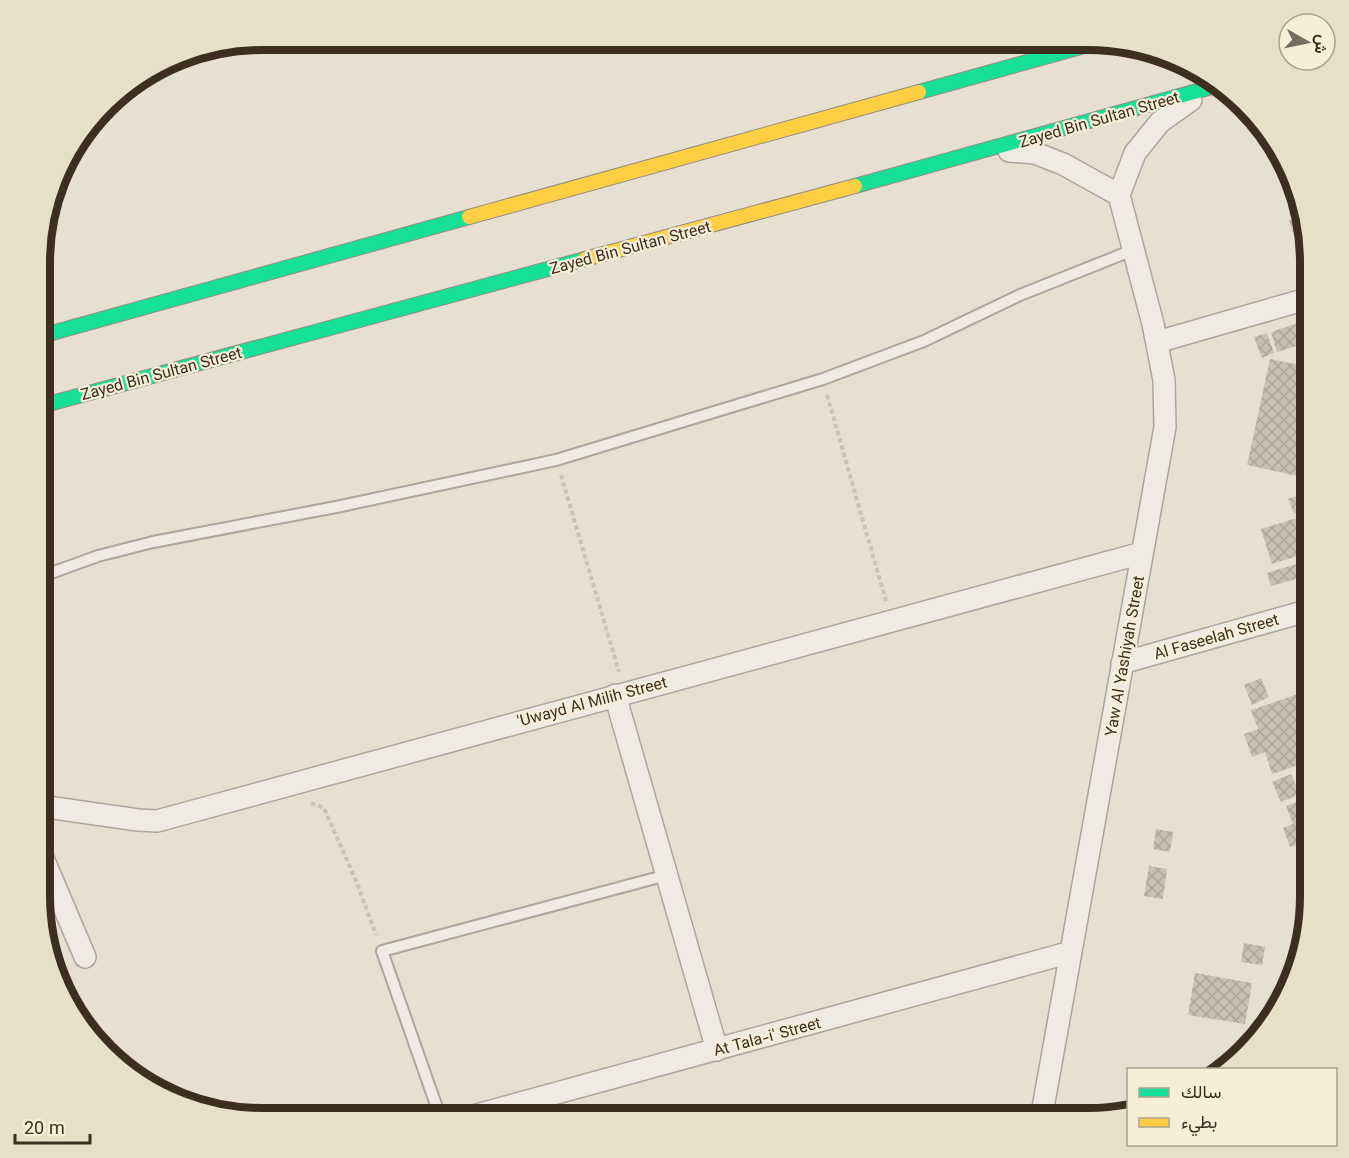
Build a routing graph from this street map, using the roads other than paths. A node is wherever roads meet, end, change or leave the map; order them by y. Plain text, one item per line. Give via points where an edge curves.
1 (1070, 50) edge
2 (1209, 88) edge
3 (1210, 89) edge
4 (988, 150) junction
5 (1119, 195) junction
6 (1133, 250) junction
7 (1299, 301) edge
8 (50, 333) edge
9 (1157, 342) junction
10 (50, 404) edge
11 (1142, 553) junction
12 (50, 573) edge
13 (1300, 613) edge
14 (1122, 663) junction
15 (620, 693) junction
16 (50, 807) edge
17 (50, 875) edge
18 (667, 875) junction
19 (1071, 952) junction
20 (85, 957) dead end
21 (717, 1050) junction
22 (437, 1108) edge
23 (503, 1108) edge
24 (1043, 1108) edge

1 - 8 highway
2 - 4 highway, Zayed Bin Sultan Street
3 - 5 street via 1160,122 1135,153
4 - 5 street via 1035,153
4 - 10 highway, Zayed Bin Sultan Street
5 - 6 street, Yaw Al Yashiyah Street
6 - 9 street, Yaw Al Yashiyah Street
6 - 12 lane via 1020,295 924,341 823,379 556,460 153,542
7 - 9 street
9 - 11 street, Yaw Al Yashiyah Street via 1164,380 1165,427
11 - 14 street, Yaw Al Yashiyah Street
11 - 15 street, 'Uwayd Al Milih Street
13 - 14 street, Al Faseelah Street
14 - 19 street, Yaw Al Yashiyah Street
15 - 16 street, 'Uwayd Al Milih Street via 157,821
15 - 18 street
17 - 20 street
18 - 21 street
18 - 22 lane via 382,951
19 - 21 street, At Tala-i' Street
19 - 24 street, Yaw Al Yashiyah Street
21 - 23 street, At Tala-i' Street

